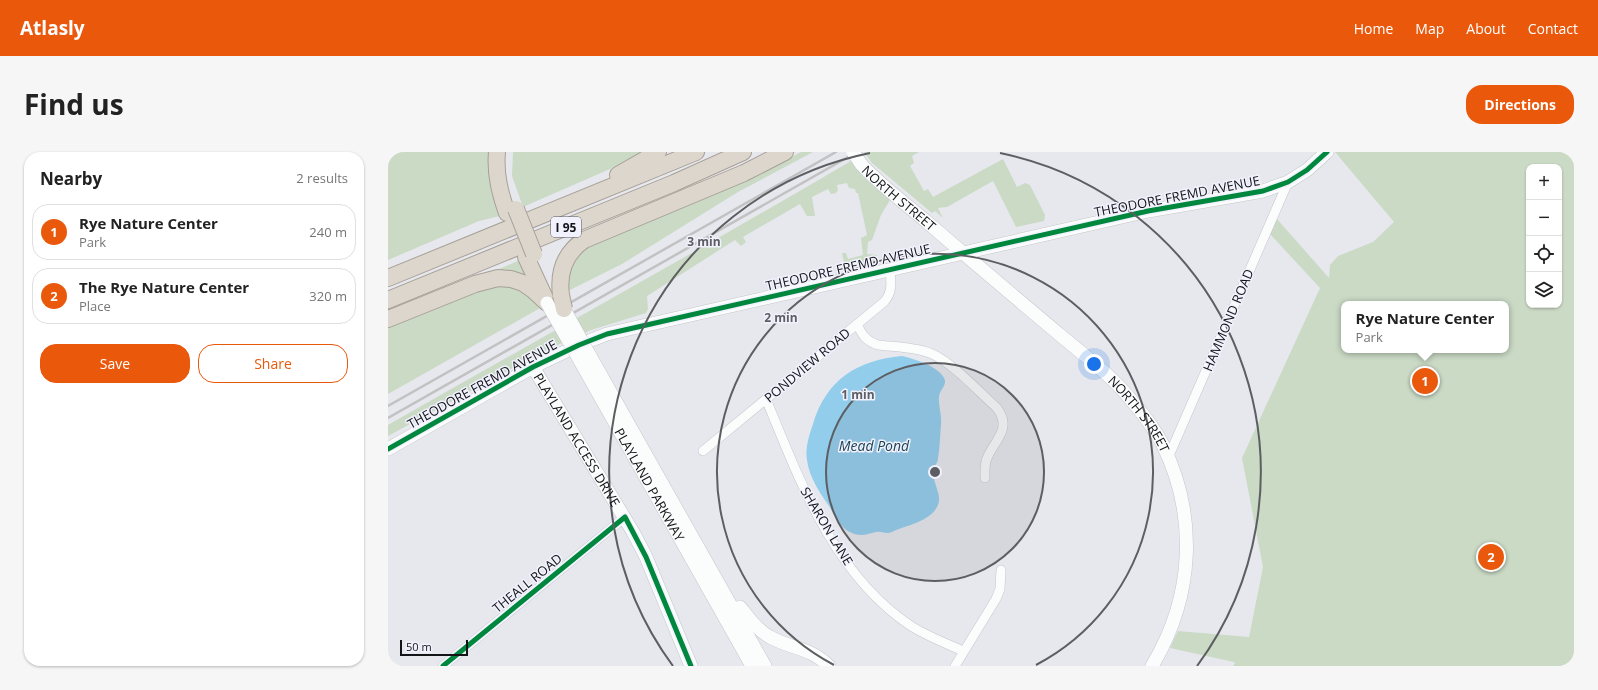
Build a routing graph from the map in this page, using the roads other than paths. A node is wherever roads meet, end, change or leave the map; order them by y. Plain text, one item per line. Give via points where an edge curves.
1 (497, 152) edge
2 (507, 152) edge
3 (658, 152) edge
4 (696, 152) edge
5 (742, 152) edge
6 (785, 152) edge
7 (853, 152) edge
8 (1327, 152) edge
9 (1288, 182) junction
10 (557, 210) junction
11 (512, 211) junction
12 (962, 253) junction
13 (890, 269) junction
14 (388, 278) edge
15 (388, 300) edge
16 (557, 301) junction
17 (388, 319) edge
18 (857, 324) junction
19 (584, 356) junction
20 (533, 367) junction
21 (766, 399) junction
22 (388, 449) edge
23 (703, 451) dead end
24 (1168, 458) junction
25 (985, 478) dead end
26 (625, 517) junction
27 (710, 567) junction
28 (1001, 570) dead end
29 (716, 602) junction
30 (963, 652) junction
31 (443, 666) edge
32 (691, 666) edge
33 (745, 666) edge
34 (752, 666) edge
35 (765, 666) edge
36 (829, 666) edge
37 (955, 666) edge
38 (1152, 666) edge

1 - 11 highway via 498,184
2 - 11 highway
3 - 10 highway
4 - 10 highway, I 95
5 - 15 highway, I 95
6 - 16 highway via 744,174 584,240 573,249 564,263
7 - 12 street, NORTH STREET, bridge via 861,164
8 - 9 street, THEODORE FREMD AVENUE via 1307,170
9 - 12 street, THEODORE FREMD AVENUE via 1251,194 1148,211
9 - 24 street, HAMMOND ROAD
10 - 14 highway, I 95
11 - 16 highway, bridge via 530,255
12 - 13 street, THEODORE FREMD AVENUE
12 - 24 street, NORTH STREET via 1120,387 1152,427
13 - 18 street, PONDVIEW ROAD via 891,285 888,298
13 - 20 street, THEODORE FREMD AVENUE via 607,334
16 - 17 highway via 523,283 498,278 475,284
16 - 19 street, PLAYLAND PARKWAY, bridge
16 - 19 street, PLAYLAND PARKWAY, bridge
18 - 21 street, PONDVIEW ROAD
18 - 25 street via 871,343 922,351 941,359 1002,414 1004,427 988,457
19 - 27 street, PLAYLAND PARKWAY
19 - 29 street, PLAYLAND PARKWAY
20 - 22 street, THEODORE FREMD AVENUE
20 - 26 street, PLAYLAND ACCESS DRIVE
21 - 23 street, PONDVIEW ROAD
21 - 30 street, SHARON LANE via 811,505 854,572 877,599 899,618
24 - 38 street, NORTH STREET via 1178,486 1185,519 1186,572 1168,638
26 - 31 street, THEALL ROAD
26 - 32 street, PLAYLAND ACCESS DRIVE via 646,557
27 - 35 street, PLAYLAND PARKWAY
27 - 36 street via 749,619 764,633 780,642 808,651
28 - 30 street via 1000,589 996,599
29 - 33 street
29 - 34 street, PLAYLAND PARKWAY
30 - 37 street

